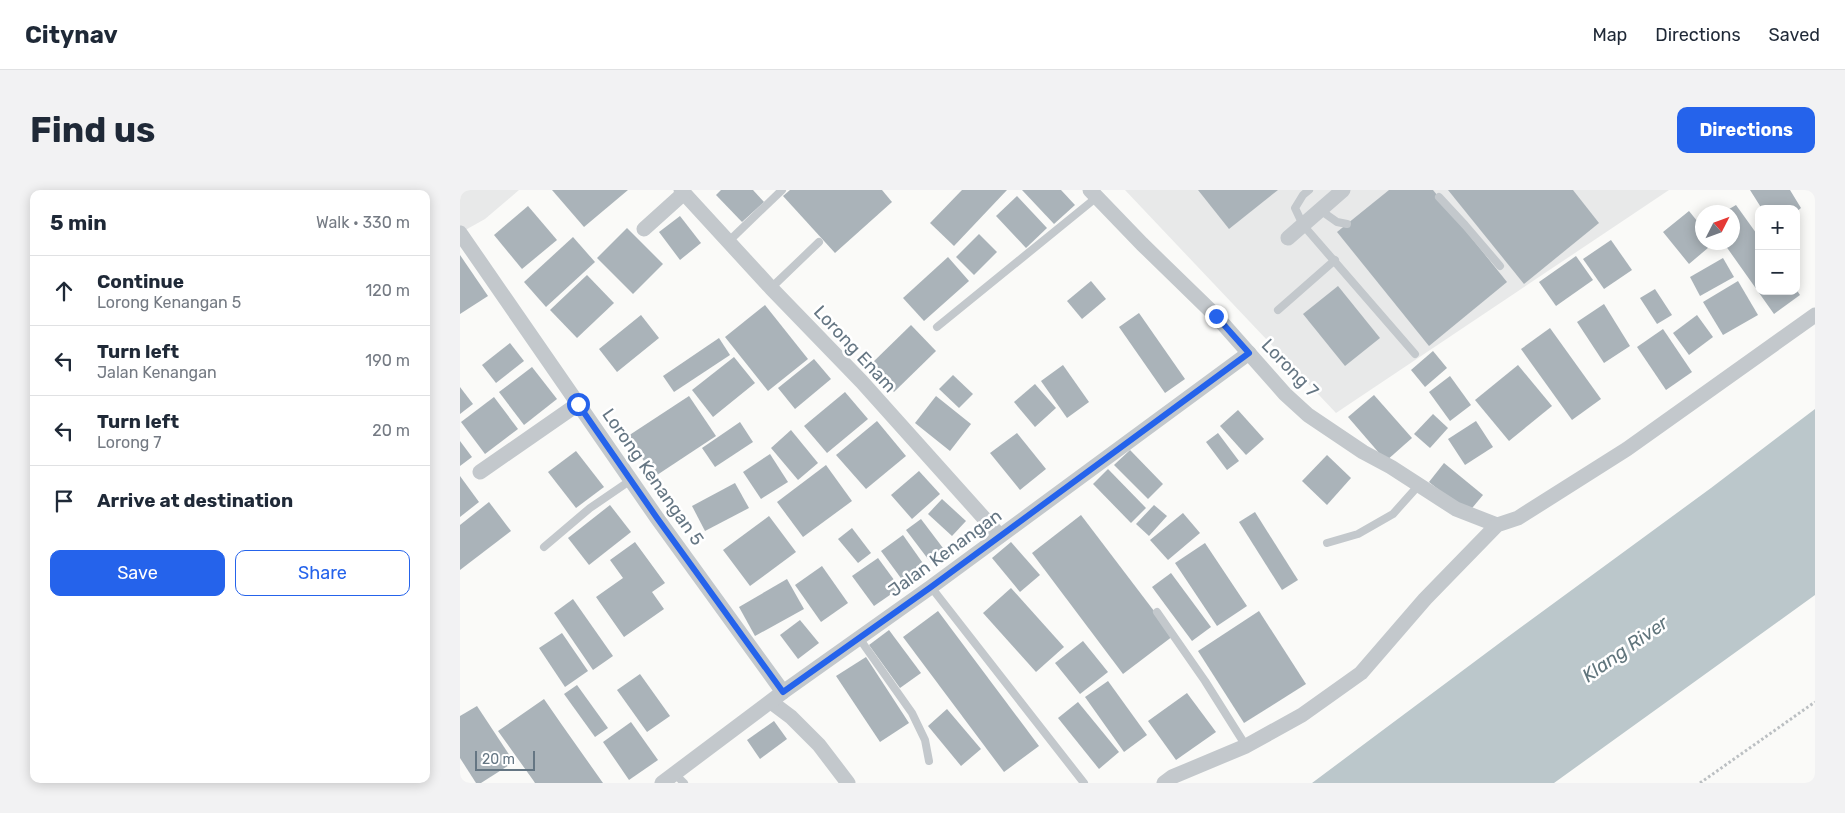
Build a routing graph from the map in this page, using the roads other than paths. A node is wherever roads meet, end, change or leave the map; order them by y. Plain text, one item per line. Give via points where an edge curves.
1 (782, 190) edge
2 (1309, 190) edge
3 (1343, 190) edge
4 (683, 192) edge
5 (1094, 194) edge
6 (1439, 197) dead end
7 (1320, 210) junction
8 (1347, 224) dead end
9 (1303, 225) junction
10 (644, 229) dead end
11 (460, 233) edge
12 (1288, 238) dead end
13 (729, 241) junction
14 (819, 242) dead end
15 (1335, 260) junction
16 (1500, 266) dead end
17 (771, 288) junction
18 (1278, 310) dead end
19 (1815, 315) edge
20 (937, 327) dead end
21 (1249, 353) junction
22 (1415, 354) dead end
23 (578, 404) junction
24 (480, 472) dead end
25 (631, 480) junction
26 (1418, 486) junction
27 (1497, 525) junction
28 (1000, 536) junction
29 (1327, 543) dead end
30 (544, 547) dead end
31 (931, 587) junction
32 (1157, 612) dead end
33 (859, 638) junction
34 (783, 692) junction
35 (771, 702) junction
36 (1246, 746) junction
37 (929, 762) dead end
38 (679, 778) edge
39 (662, 783) edge
40 (848, 783) edge
41 (1084, 783) edge
42 (1164, 783) edge

1 - 13 lane
2 - 9 lane via 1295,208
3 - 7 street
4 - 10 street
4 - 13 street, Lorong Enam
5 - 20 lane
5 - 21 street, Lorong 7
6 - 16 lane
7 - 8 lane via 1337,222
7 - 9 street
9 - 12 street
9 - 15 lane
11 - 23 street, Lorong Kenangan 5
13 - 17 street, Lorong Enam
14 - 17 lane
15 - 18 lane
15 - 22 lane
17 - 28 street, Lorong Enam via 862,382
19 - 27 street via 1627,449 1518,518
21 - 26 street, Lorong 7 via 1285,394 1308,414
21 - 28 street, Jalan Kenangan
23 - 24 street
23 - 25 street, Lorong Kenangan 5
25 - 30 lane via 590,508
25 - 34 street, Lorong Kenangan 5
26 - 27 street, Lorong 7 via 1456,509
26 - 29 lane via 1393,514 1358,534
27 - 36 street via 1425,599 1361,673 1302,715
28 - 31 street, Jalan Kenangan
31 - 33 street, Jalan Kenangan
31 - 41 lane
32 - 36 lane
33 - 34 street, Jalan Kenangan
33 - 37 lane via 912,713 925,740
34 - 35 street, Jalan Kenangan
35 - 38 street, Jalan Kenangan
35 - 40 street via 819,746
36 - 42 street
38 - 39 street, Jalan Kenangan

